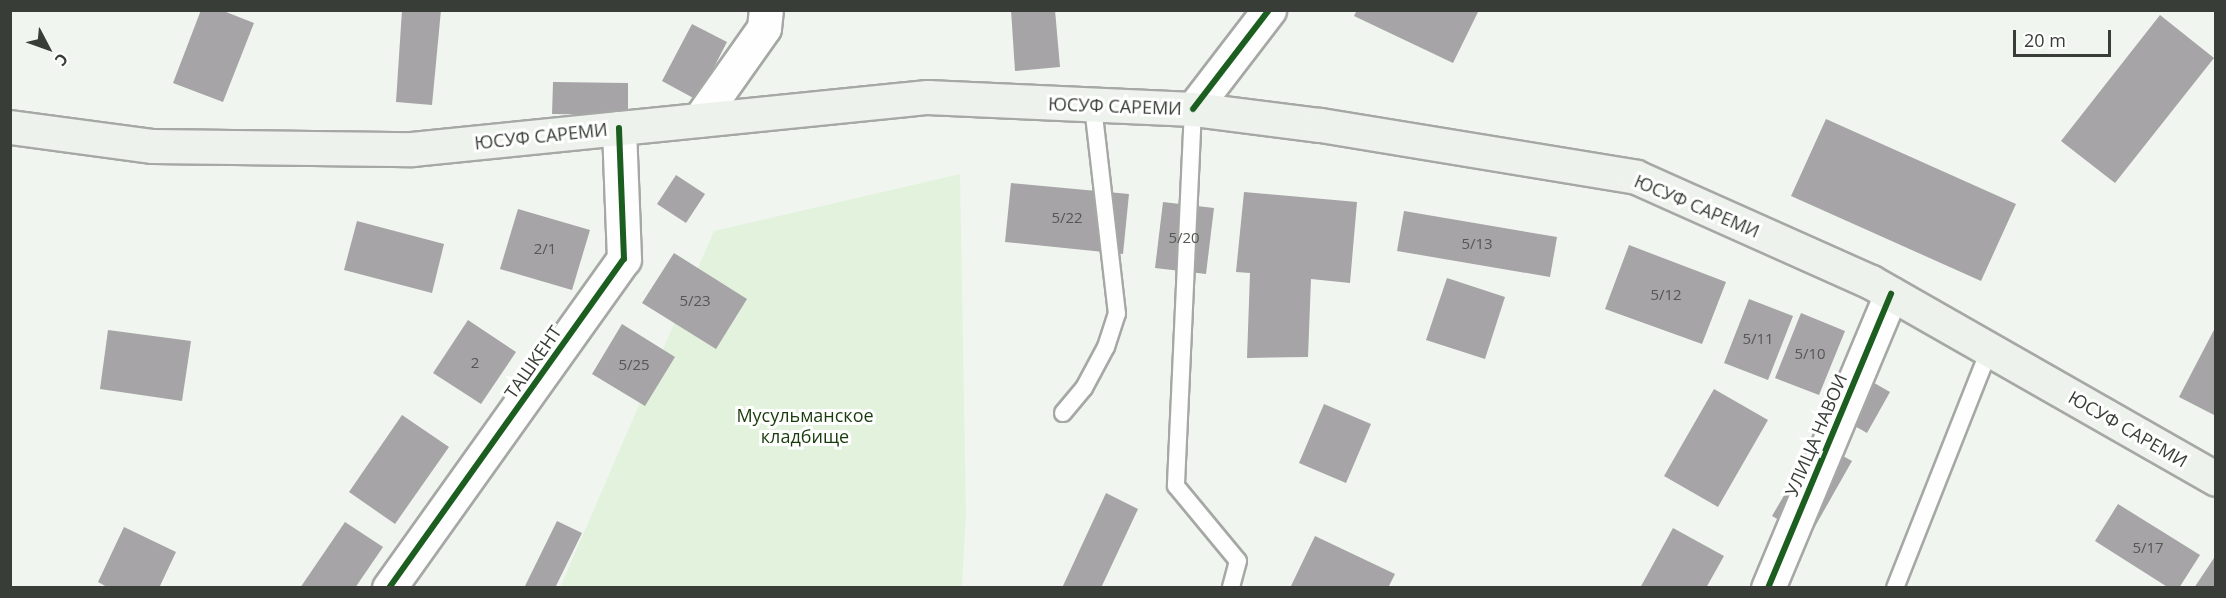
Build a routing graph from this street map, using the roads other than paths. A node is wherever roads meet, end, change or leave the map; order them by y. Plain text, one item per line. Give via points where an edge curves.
1 (1269, 10) edge
2 (757, 16) edge
3 (1093, 106) junction
4 (1193, 110) junction
5 (699, 120) junction
6 (10, 127) edge
7 (619, 128) junction
8 (1891, 294) junction
9 (1989, 350) junction
10 (1063, 412) dead end
11 (2216, 479) edge
12 (389, 588) edge
13 (1231, 588) edge
14 (1768, 588) edge
15 (1895, 588) edge

1 - 4 street
2 - 5 street
3 - 4 main road, ЮСУФ САРЕМИ
3 - 5 main road, ЮСУФ САРЕМИ via 927,97
3 - 10 lane via 1117,314 1106,347 1084,388
4 - 8 main road, ЮСУФ САРЕМИ via 1320,125 1636,177
4 - 13 lane via 1176,486 1238,561
5 - 7 main road, ЮСУФ САРЕМИ
6 - 7 main road, ЮСУФ САРЕМИ via 153,146 412,149
7 - 12 street, ТАШКЕНТ via 624,259
8 - 9 main road, ЮСУФ САРЕМИ
8 - 14 street, УЛИЦА НАВОИ
9 - 11 main road, ЮСУФ САРЕМИ
9 - 15 lane

